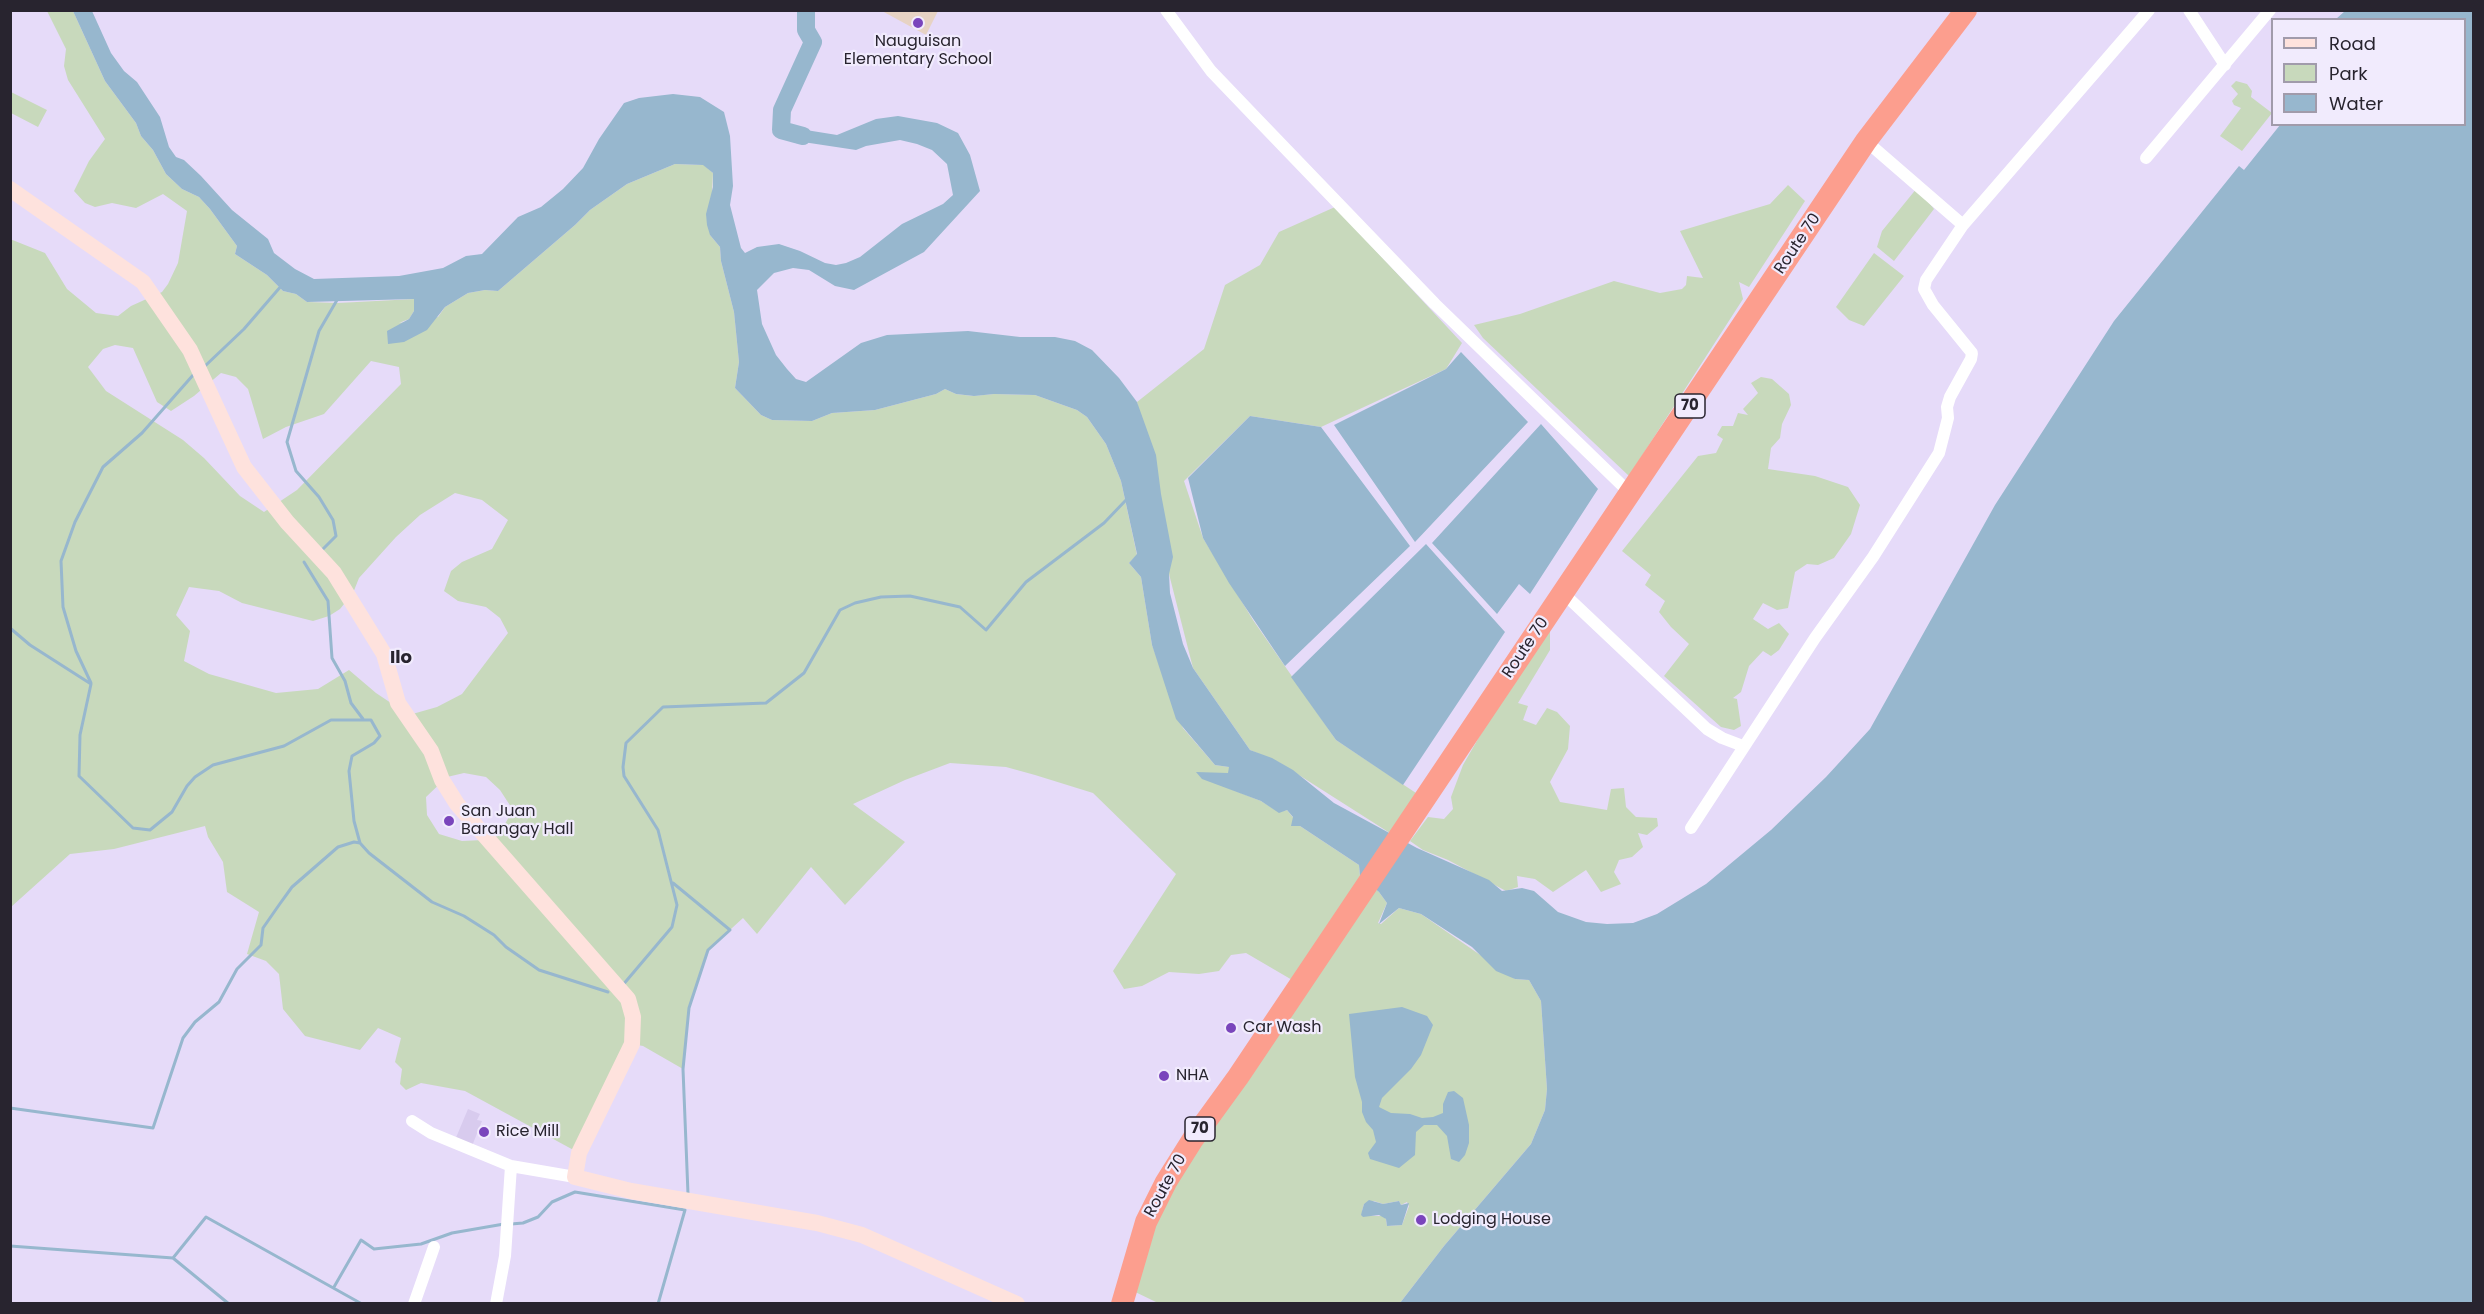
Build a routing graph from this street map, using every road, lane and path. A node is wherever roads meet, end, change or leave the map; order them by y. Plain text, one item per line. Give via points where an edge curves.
1 (1166, 10) edge
2 (1966, 10) edge
3 (2148, 10) edge
4 (2189, 10) edge
5 (2270, 10) edge
6 (2225, 65) junction
7 (1866, 141) junction
8 (2146, 158) dead end
9 (10, 189) edge
10 (1963, 225) junction
11 (1631, 494) junction
12 (1563, 593) junction
13 (1743, 746) junction
14 (1691, 828) dead end
15 (412, 1121) dead end
16 (511, 1166) junction
17 (575, 1178) junction
18 (434, 1247) dead end
19 (414, 1304) edge
20 (496, 1304) edge
21 (1017, 1304) edge
22 (1122, 1304) edge

1 - 11 street via 1211,71 1257,119 1435,304
2 - 7 highway, Route 70 / 70
3 - 10 street
4 - 6 street
5 - 6 street
6 - 8 street
7 - 10 street
7 - 11 highway, Route 70 / 70
9 - 17 street via 143,282 190,350 244,467 334,573 384,654 398,704 431,751 457,804 628,999 633,1017 632,1044 579,1153
10 - 13 street via 1924,289 1972,353 1950,397 1939,453
11 - 12 highway, Route 70 / 70
12 - 13 street via 1707,729
12 - 22 highway, Route 70 / 70 via 1166,1182 1146,1222
13 - 14 street
15 - 16 street via 431,1133
16 - 17 street
16 - 20 street via 505,1256
17 - 21 street via 817,1223 862,1235
18 - 19 street

